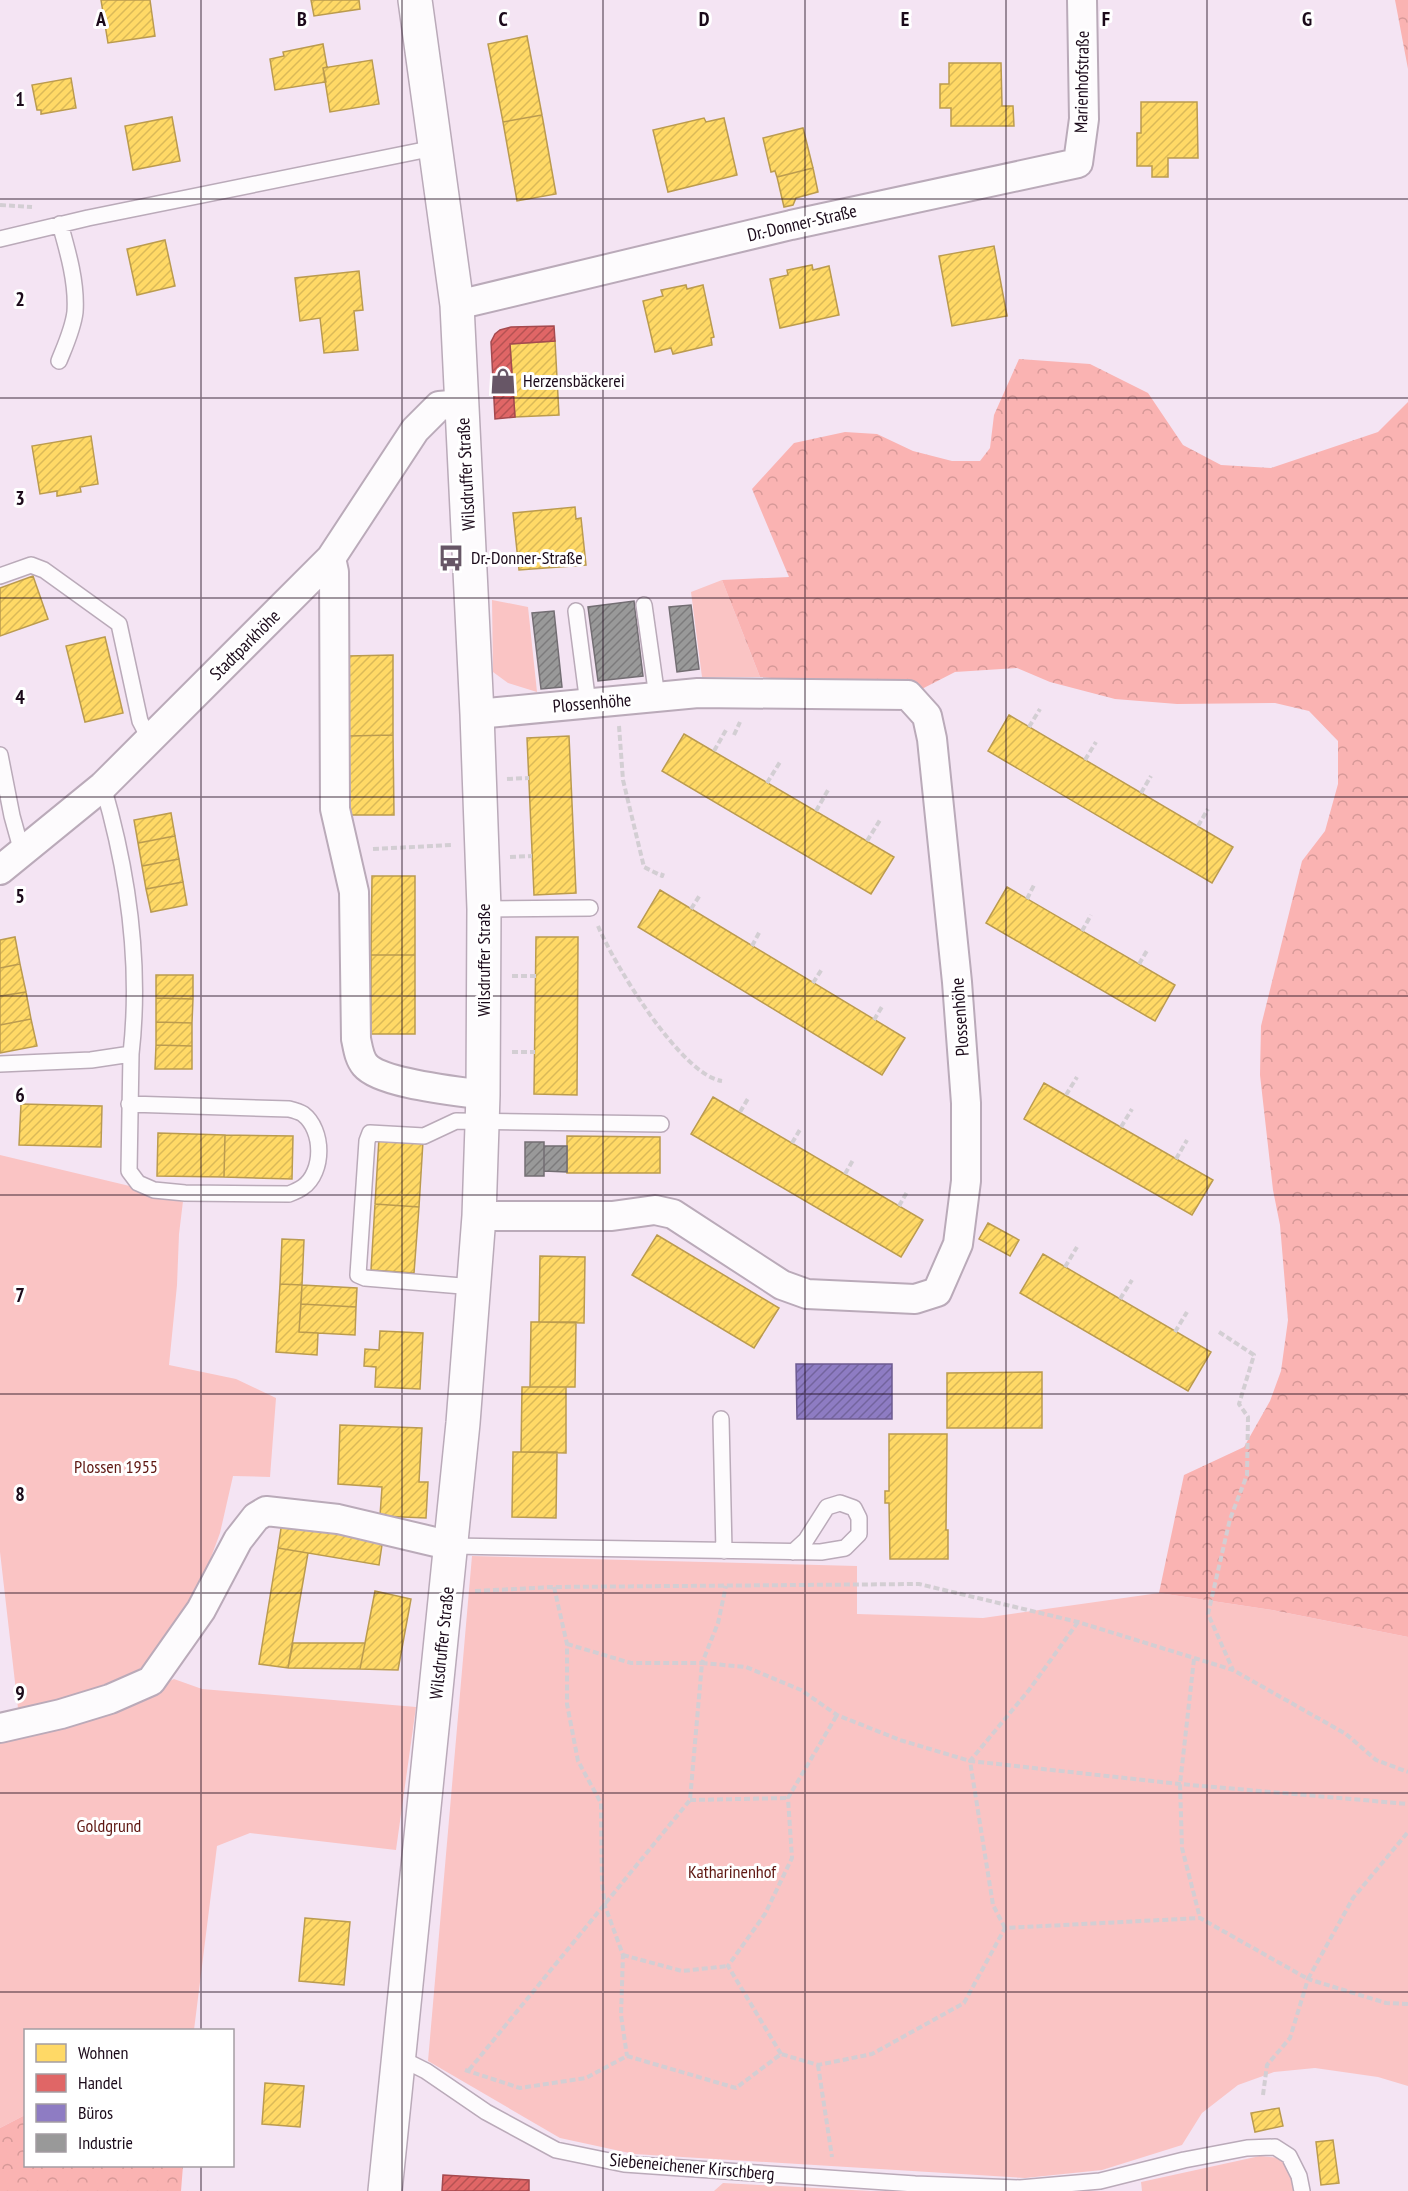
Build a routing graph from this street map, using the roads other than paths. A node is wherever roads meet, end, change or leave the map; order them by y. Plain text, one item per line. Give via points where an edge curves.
1 (415, 0) edge
2 (1082, 0) edge
3 (434, 148) junction
4 (1078, 163) joint
5 (60, 224) junction
6 (0, 239) edge
7 (457, 305) junction
8 (59, 361) dead end
9 (462, 404) junction
10 (331, 558) junction
11 (0, 576) edge
12 (644, 606) dead end
13 (576, 611) dead end
14 (657, 697) junction
15 (588, 704) junction
16 (477, 714) junction
17 (150, 740) junction
18 (0, 755) edge
19 (103, 786) junction
20 (22, 852) junction
21 (0, 870) edge
22 (590, 908) road end
23 (484, 909) junction
24 (131, 1054) junction
25 (0, 1064) edge
26 (129, 1104) junction
27 (483, 1108) junction
28 (661, 1124) dead end
29 (478, 1216) junction
30 (474, 1287) junction
31 (722, 1419) dead end
32 (452, 1546) junction
33 (723, 1551) junction
34 (793, 1552) dead end
35 (0, 1728) edge
36 (413, 2065) junction
37 (385, 2191) edge
38 (1302, 2191) edge

1 - 3 main road, Wilsdruffer Straße
2 - 4 street, Marienhofstraße via 1084,118
3 - 5 lane
3 - 7 main road, Wilsdruffer Straße
4 - 7 street, Dr.-Donner-Straße via 791,225
5 - 6 lane
5 - 8 lane via 69,255 75,312
7 - 9 main road, Wilsdruffer Straße
9 - 10 street, Stadtparkhöhe via 439,406 415,430
9 - 16 main road, Wilsdruffer Straße
10 - 17 street, Stadtparkhöhe
10 - 27 street via 335,809 354,892 356,1039 360,1054 375,1073
11 - 17 lane via 31,565 44,570 119,624 140,721
12 - 14 lane
13 - 15 lane
14 - 15 street, Plossenhöhe
14 - 29 street, Plossenhöhe via 698,693 908,695 927,716 951,915 965,1092 966,1181 958,1244 937,1292 915,1299 807,1294 782,1285 673,1214 655,1210 612,1216
15 - 16 street, Plossenhöhe
16 - 23 main road, Wilsdruffer Straße
17 - 19 street, Stadtparkhöhe
18 - 20 lane
19 - 20 street, Stadtparkhöhe
19 - 24 lane via 130,923 136,991
20 - 21 street, Stadtparkhöhe
22 - 23 lane
23 - 27 main road, Wilsdruffer Straße
24 - 25 lane
24 - 26 lane
26 - 26 lane via 290,1109 303,1114 315,1130 319,1156 304,1187 290,1194 154,1190 138,1183 129,1171
27 - 28 lane
27 - 29 main road, Wilsdruffer Straße
27 - 30 lane via 424,1136 370,1133 358,1275
29 - 30 main road, Wilsdruffer Straße
30 - 32 main road, Wilsdruffer Straße
31 - 33 lane
32 - 33 lane
32 - 35 street via 338,1519 266,1511 256,1517 238,1540 201,1610 151,1681 110,1699
32 - 36 main road, Wilsdruffer Straße
33 - 34 lane
36 - 37 main road, Wilsdruffer Straße
36 - 38 lane, Siebeneichener Kirschberg via 486,2112 556,2150 624,2164 1020,2188 1100,2181 1184,2160 1275,2146 1289,2156

